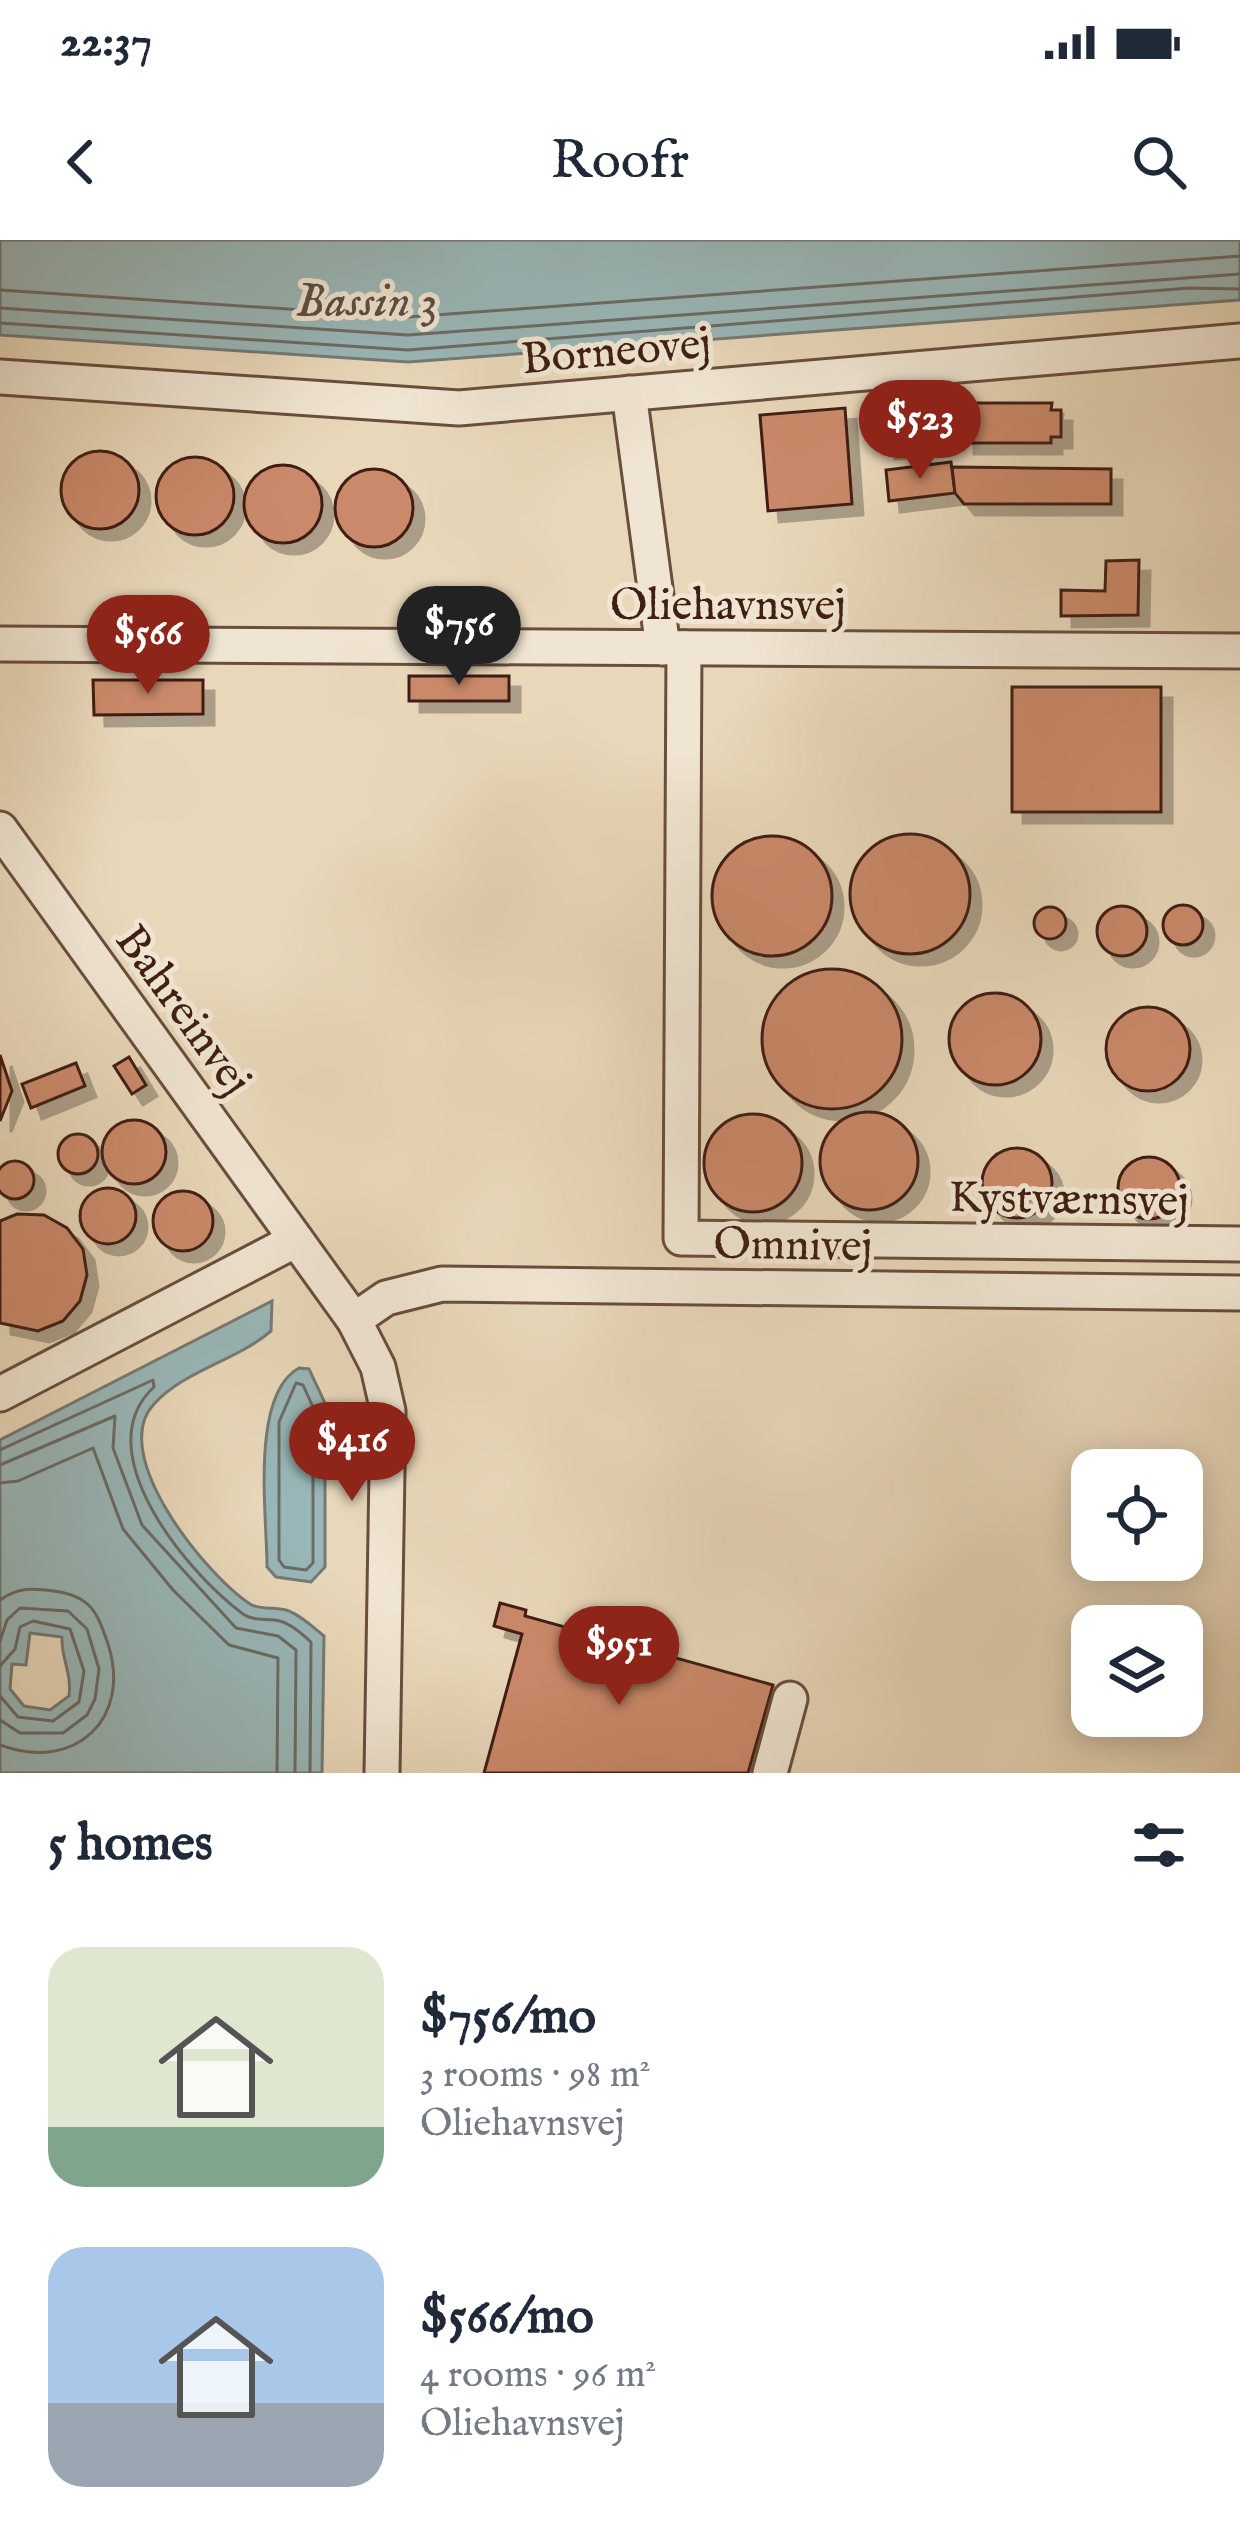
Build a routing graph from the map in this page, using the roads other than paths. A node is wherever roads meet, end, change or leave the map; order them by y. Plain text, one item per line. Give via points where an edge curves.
1 (1240, 341) edge
2 (0, 376) edge
3 (629, 392) junction
4 (0, 644) edge
5 (673, 648) junction
6 (1240, 651) edge
7 (0, 830) edge
8 (296, 1240) junction
9 (1240, 1244) edge
10 (1240, 1293) edge
11 (354, 1321) junction
12 (0, 1394) edge
13 (790, 1699) dead end
14 (382, 1773) edge
15 (770, 1773) edge

1 - 3 street, Borneovej
2 - 3 street, Borneovej via 458,408
3 - 5 street
4 - 5 street, Oliehavnsvej
5 - 6 street, Oliehavnsvej
5 - 9 street, Kystværnsvej via 680,1238
7 - 8 street, Bahreinvej
8 - 11 street
8 - 12 street
10 - 11 street, Omnivej via 442,1284 386,1298
11 - 14 street via 378,1367 388,1411
13 - 15 street

